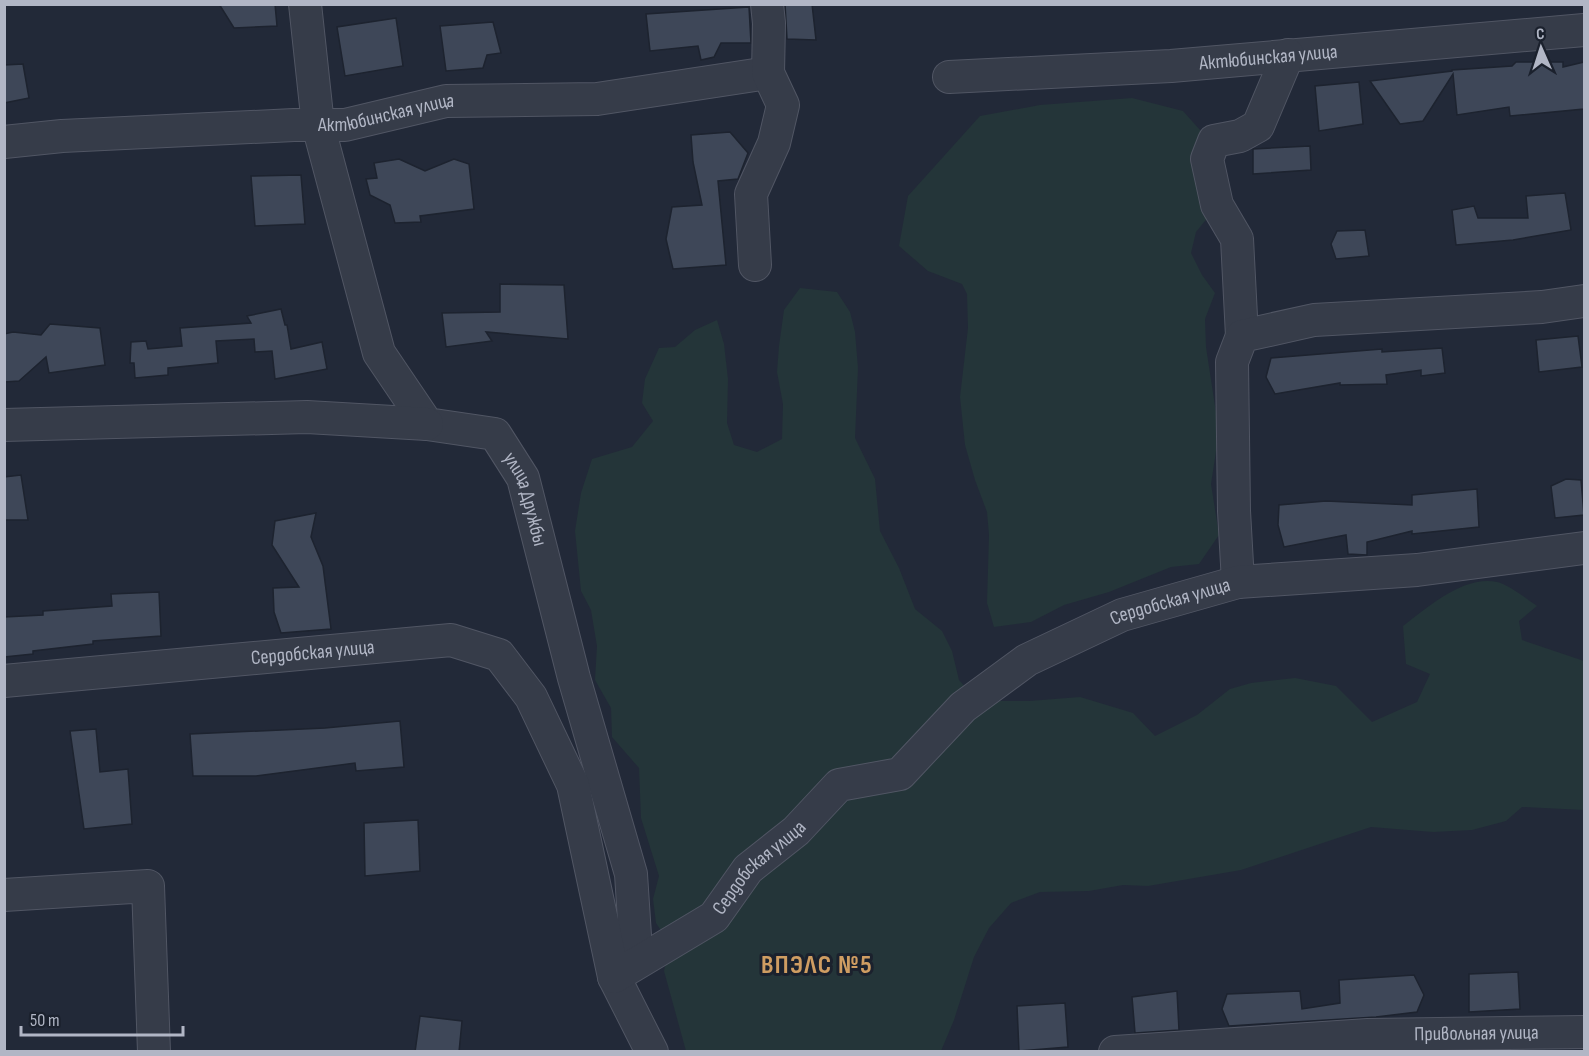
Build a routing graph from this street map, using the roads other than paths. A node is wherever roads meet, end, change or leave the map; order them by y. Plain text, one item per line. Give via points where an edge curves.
1 (305, 4) edge
2 (767, 4) edge
3 (1584, 30) edge
4 (1288, 55) junction
5 (768, 74) junction
6 (949, 77) dead end
7 (318, 125) junction
8 (4, 142) edge
9 (754, 265) dead end
10 (1584, 301) edge
11 (1242, 336) junction
12 (4, 424) edge
13 (427, 424) junction
14 (1584, 548) edge
15 (1238, 582) junction
16 (4, 681) edge
17 (4, 895) edge
18 (614, 977) junction
19 (1584, 1032) edge
20 (154, 1052) edge
21 (652, 1052) edge
22 (1115, 1052) edge

1 - 7 street
2 - 5 street
3 - 4 street, Актюбинская улица
4 - 6 street, Актюбинская улица via 1171,66
4 - 11 street via 1258,126 1240,136 1214,141 1207,159 1217,204 1237,239
5 - 7 street, Актюбинская улица via 597,99 446,101 345,125
5 - 9 street via 783,105 774,143 751,194
7 - 8 street, Актюбинская улица
7 - 13 street via 379,353
10 - 11 street via 1542,307 1314,320
11 - 15 street via 1232,362
12 - 13 street, улица Дружбы via 307,417
13 - 18 street, улица Дружбы via 495,434 523,478 574,678 631,874 636,951
14 - 15 street, Сердобская улица via 1417,570
15 - 18 street, Сердобская улица via 1122,615 1027,660 963,707 900,774 839,785 796,831 748,868 714,917
16 - 18 street, Сердобская улица via 452,640 499,655 531,697 573,785
17 - 20 street via 148,886
18 - 21 street
19 - 22 street, Привольная улица via 1368,1035

